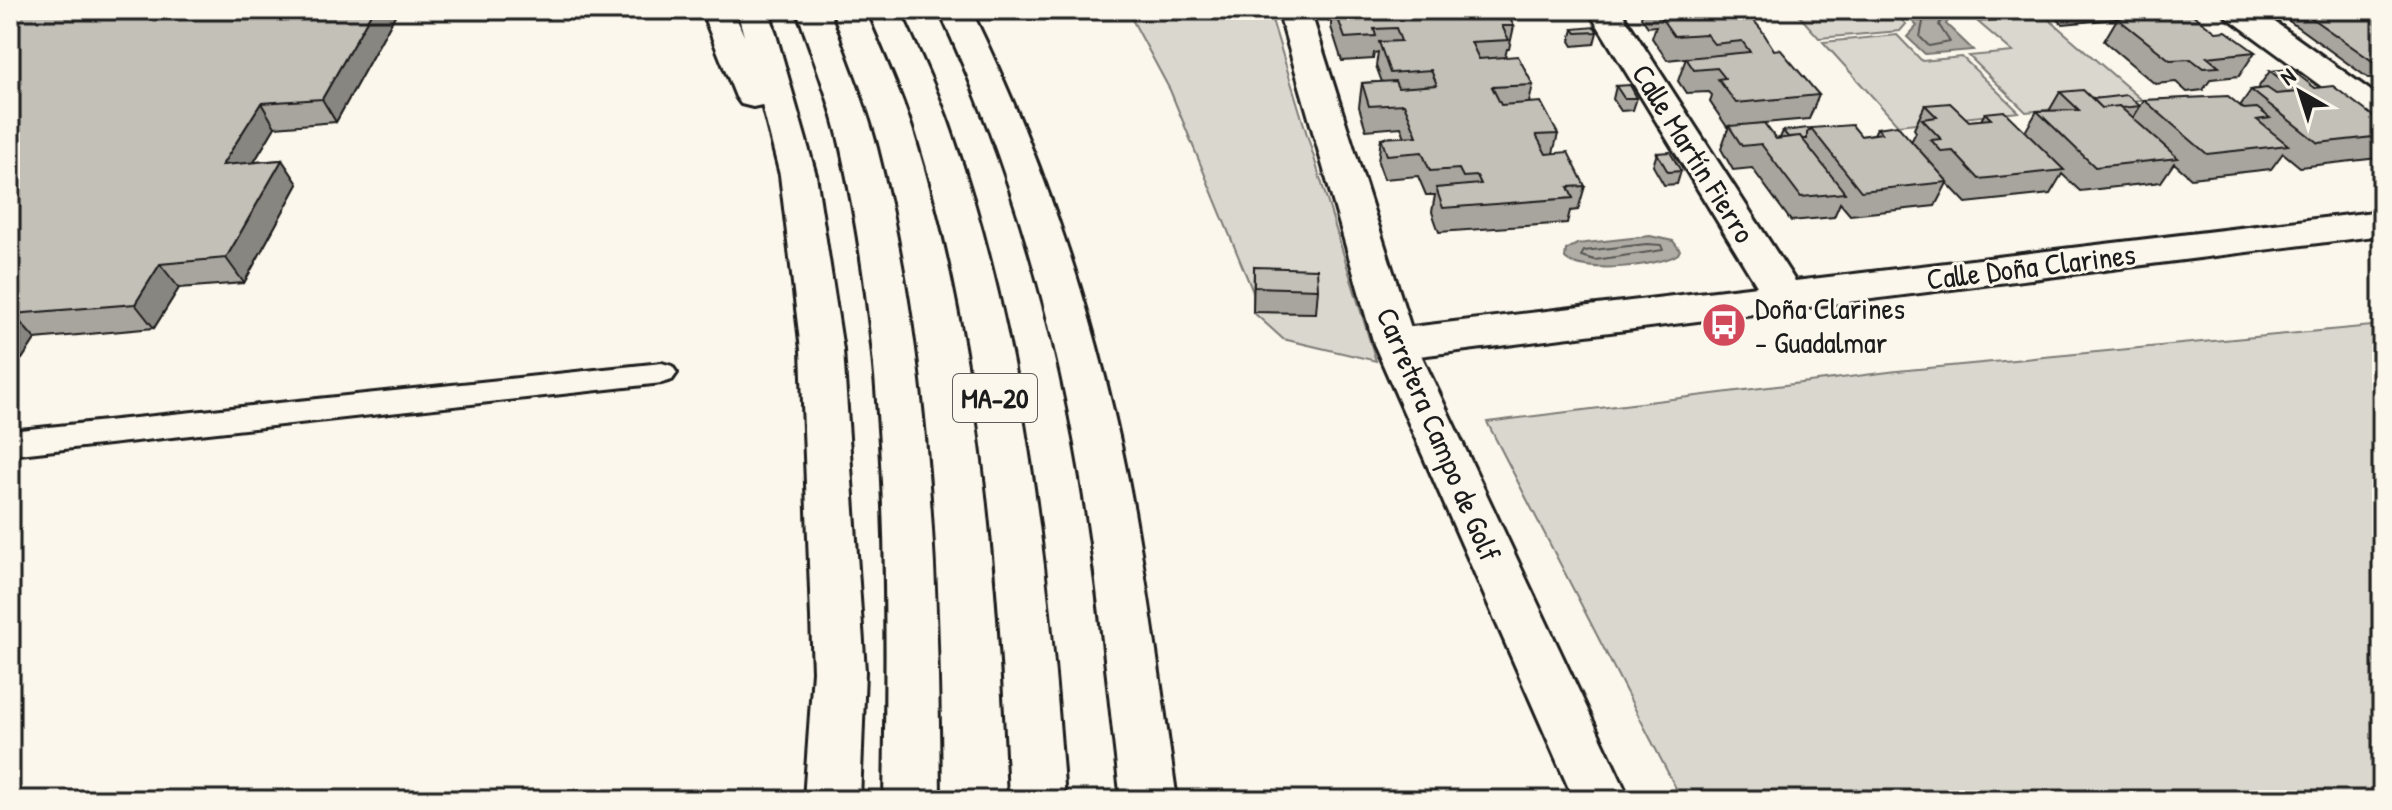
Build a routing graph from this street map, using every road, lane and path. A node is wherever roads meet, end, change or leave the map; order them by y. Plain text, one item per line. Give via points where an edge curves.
1 (717, 10) edge
2 (753, 10) edge
3 (813, 10) edge
4 (884, 10) edge
5 (955, 10) edge
6 (1294, 10) edge
7 (1604, 10) edge
8 (2238, 10) edge
9 (2382, 115) edge
10 (798, 175) junction
11 (2382, 223) edge
12 (1784, 296) junction
13 (1395, 344) junction
14 (662, 373) dead end
15 (10, 443) edge
16 (832, 800) edge
17 (912, 800) edge
18 (1037, 800) edge
19 (1149, 800) edge
20 (1602, 800) edge

1 - 10 main road via 761,119
2 - 10 main road
3 - 17 main road via 858,145 888,292 906,455
4 - 18 main road, MA-20 via 934,132 978,292 1030,659
5 - 19 main road via 1046,237 1082,375 1110,510
6 - 13 main road, Carretera Campo de Golf
7 - 12 main road, Calle Martín Fierro
8 - 9 main road
10 - 16 main road via 822,350 839,671
11 - 12 main road, Calle Doña Clarines
12 - 13 main road, Calle Doña Clarines
13 - 20 main road, Carretera Campo de Golf
14 - 15 lane

